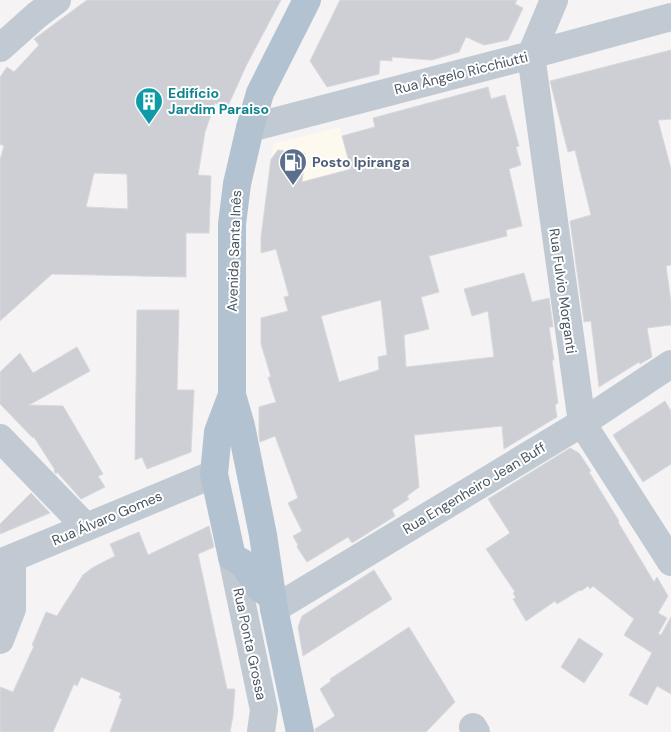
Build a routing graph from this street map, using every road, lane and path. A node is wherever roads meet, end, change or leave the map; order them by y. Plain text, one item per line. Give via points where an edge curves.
1 (57, 0) edge
2 (307, 0) edge
3 (554, 0) edge
4 (671, 17) edge
5 (0, 48) edge
6 (531, 55) junction
7 (250, 128) junction
8 (671, 364) edge
9 (582, 423) junction
10 (231, 434) junction
11 (0, 438) edge
12 (214, 474) junction
13 (86, 527) junction
14 (263, 535) junction
15 (231, 551) junction
16 (6, 560) edge
17 (671, 562) edge
18 (273, 603) junction
19 (0, 640) edge
20 (261, 732) edge
21 (300, 732) edge

1 - 5 street
2 - 7 main road, Avenida Santa Inês via 260,93
3 - 6 street
4 - 6 street, Rua Ângelo Ricchiutti
6 - 7 street, Rua Ângelo Ricchiutti
6 - 9 street, Rua Fulvio Morganti
7 - 10 main road, Avenida Santa Inês via 238,175 232,224
8 - 9 street, Rua Engenheiro Jean Buff
9 - 17 street, Rua Fulvio Morganti
9 - 18 street, Rua Engenheiro Jean Buff
10 - 12 main road, Avenida Santa Inês
10 - 14 main road, Avenida Santa Inês
11 - 13 street
12 - 13 street, Rua Álvaro Gomes
12 - 15 main road, Avenida Santa Inês
13 - 16 street, Rua Álvaro Gomes
14 - 15 main road via 250,548
14 - 18 main road, Avenida Santa Inês
15 - 18 main road
15 - 20 street, Rua Ponta Grossa via 264,710
16 - 19 street via 12,609
18 - 21 main road, Avenida Santa Inês

